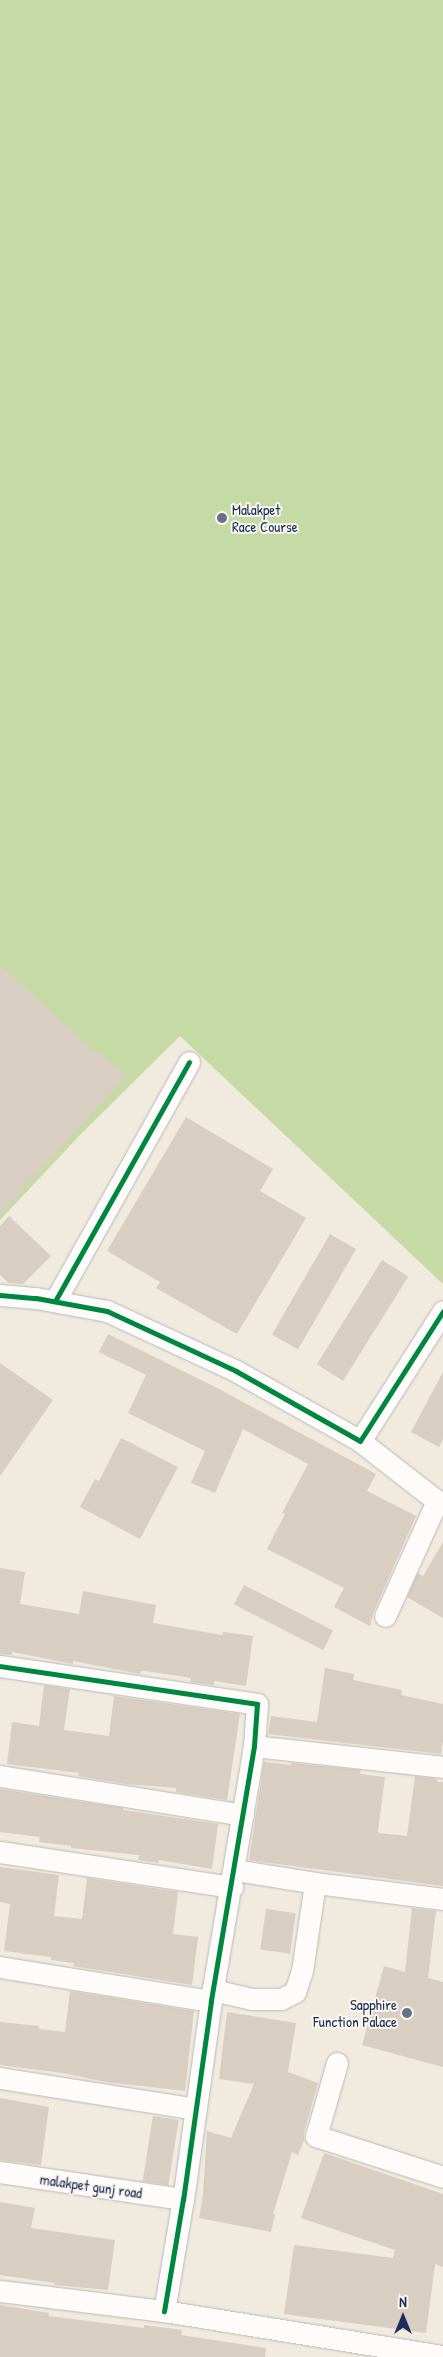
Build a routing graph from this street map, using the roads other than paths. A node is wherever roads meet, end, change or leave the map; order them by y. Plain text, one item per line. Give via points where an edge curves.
1 (189, 1062) dead end
2 (0, 1295) edge
3 (55, 1301) junction
4 (443, 1311) edge
5 (360, 1441) junction
6 (440, 1504) edge
7 (386, 1616) dead end
8 (0, 1666) edge
9 (254, 1746) junction
10 (443, 1767) edge
11 (0, 1776) edge
12 (243, 1815) junction
13 (0, 1852) edge
14 (233, 1879) junction
15 (315, 1883) junction
16 (443, 1899) edge
17 (0, 1967) edge
18 (212, 1995) junction
19 (337, 2063) dead end
20 (0, 2078) edge
21 (196, 2109) junction
22 (0, 2172) edge
23 (443, 2177) edge
24 (183, 2199) junction
25 (0, 2291) edge
26 (164, 2311) junction
27 (443, 2356) edge

1 - 3 street
2 - 3 street
3 - 5 street via 107,1311 236,1372
4 - 5 street
5 - 6 street
6 - 7 street
8 - 9 street via 257,1704
9 - 10 street
9 - 12 street
11 - 12 street
12 - 14 street
13 - 14 street
14 - 15 street
14 - 18 street
15 - 16 street
15 - 18 street via 302,1971 295,1992 281,1999
17 - 18 street
18 - 21 street
19 - 23 street via 316,2136
20 - 21 street
21 - 24 street
22 - 24 street, malakpet gunj road
24 - 26 street
25 - 26 street
26 - 27 street

